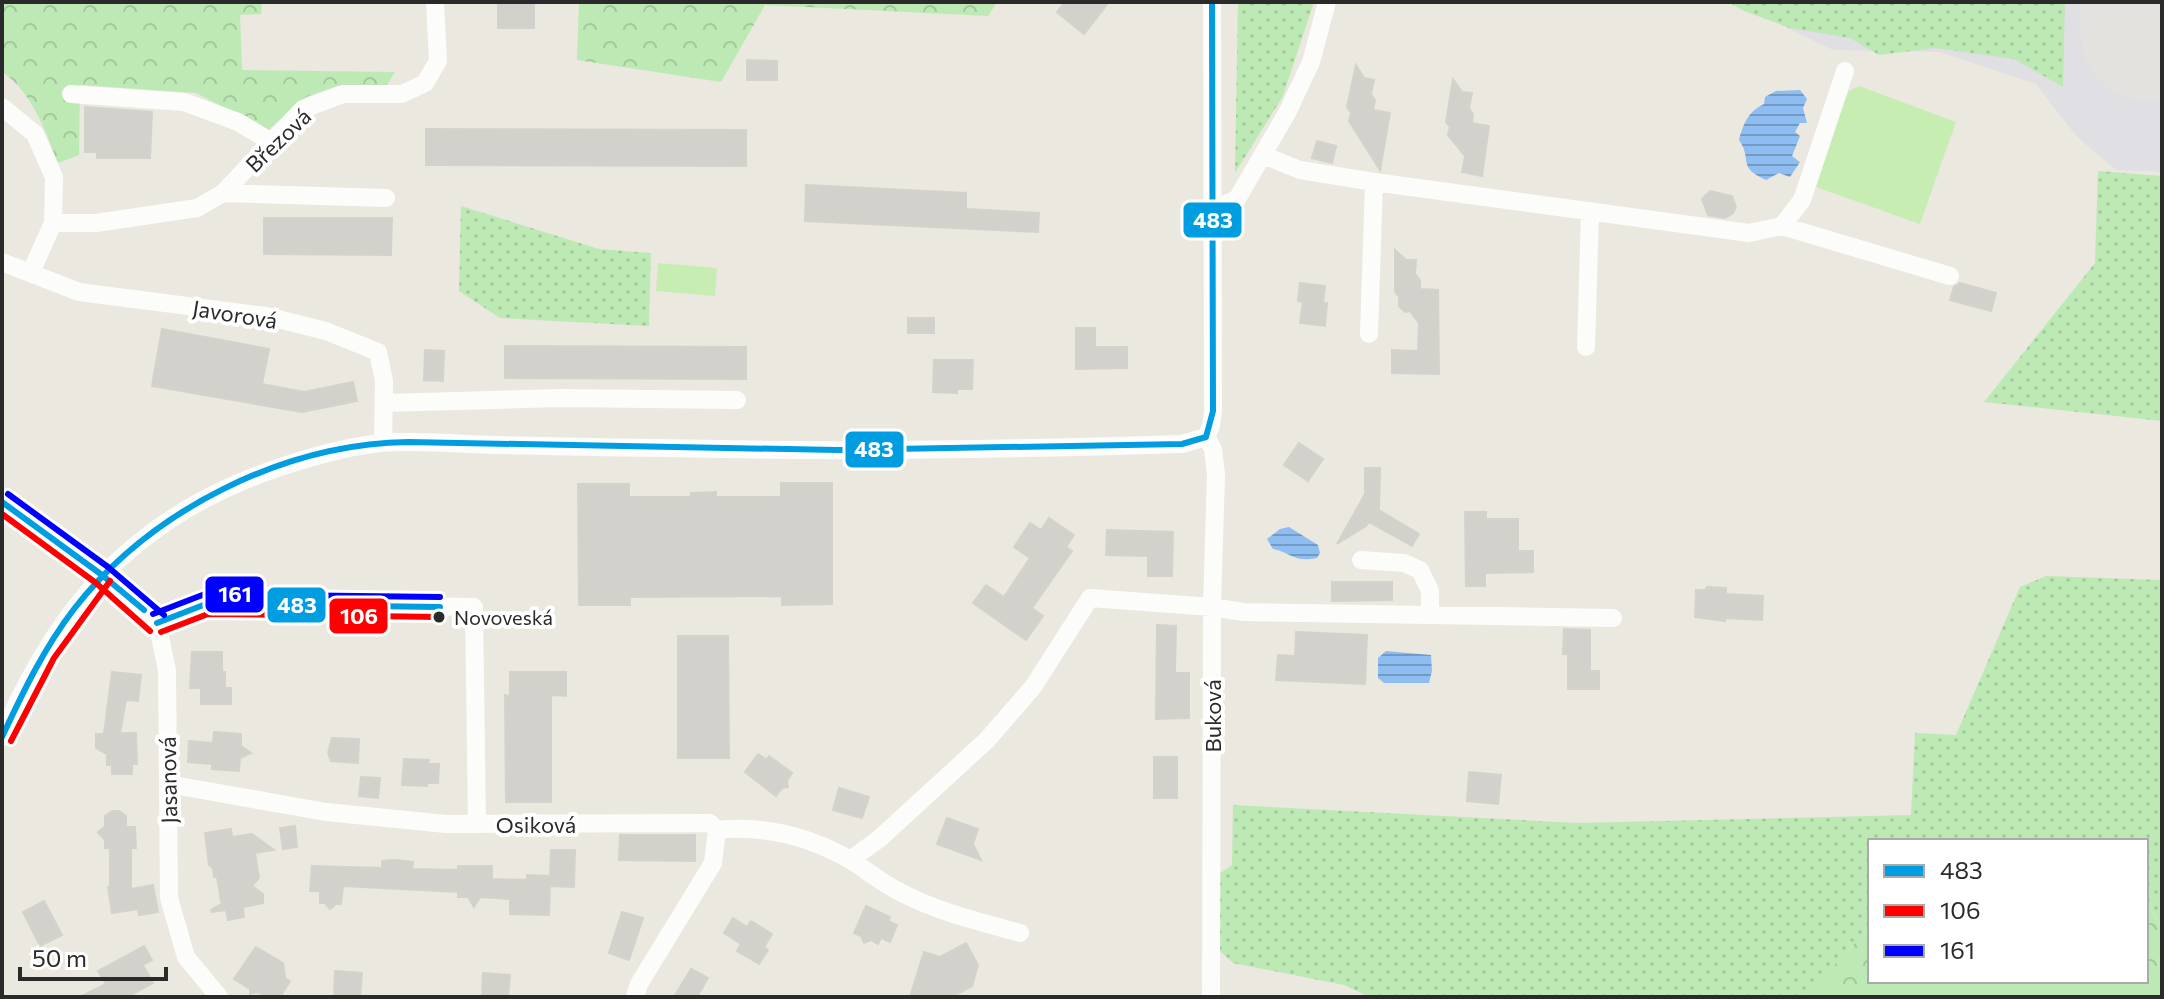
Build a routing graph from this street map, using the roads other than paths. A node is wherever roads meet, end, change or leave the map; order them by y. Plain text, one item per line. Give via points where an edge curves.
1 (435, 2) edge
2 (1212, 2) edge
3 (1327, 2) edge
4 (1845, 71) dead end
5 (71, 94) dead end
6 (2, 107) edge
7 (273, 143) junction
8 (1263, 155) junction
9 (1374, 182) junction
10 (223, 193) junction
11 (386, 198) dead end
12 (1212, 210) junction
13 (1590, 211) junction
14 (53, 223) junction
15 (1782, 226) junction
16 (2, 262) edge
17 (31, 272) junction
18 (1950, 276) dead end
19 (1369, 334) dead end
20 (1586, 347) dead end
21 (737, 400) dead end
22 (384, 403) junction
23 (1206, 437) junction
24 (383, 443) junction
25 (2, 502) edge
26 (1361, 560) dead end
27 (102, 575) junction
28 (1212, 607) junction
29 (1430, 615) junction
30 (1613, 618) dead end
31 (157, 623) junction
32 (2, 737) edge
33 (168, 784) junction
34 (477, 824) junction
35 (717, 830) junction
36 (850, 860) junction
37 (1020, 933) dead end
38 (219, 997) edge
39 (635, 997) edge
40 (1211, 997) edge

1 - 7 street, Březová via 438,61 425,83 402,94 343,94 303,109
2 - 12 street
3 - 8 street via 1311,62
4 - 15 street via 1802,200
5 - 7 street via 184,102 238,122
6 - 14 street via 35,134 46,158 54,177
7 - 10 street, Březová
8 - 9 street via 1300,170
8 - 12 street via 1237,199
9 - 13 street
9 - 19 street
10 - 11 street
10 - 14 street, Březová via 197,208 96,223
12 - 23 street via 1213,411
13 - 15 street via 1749,233
13 - 20 street
14 - 17 street
15 - 18 street
16 - 17 street, Javorová
17 - 22 street, Javorová via 79,292 266,316 326,331 378,352
21 - 22 street
22 - 24 street, Javorová
23 - 24 street via 1173,444 790,450
23 - 28 street, Buková via 1216,466
24 - 27 street via 293,463 232,484 161,523
25 - 27 street
26 - 29 street via 1404,563 1420,570 1430,591
27 - 31 street
27 - 32 street via 34,670
28 - 29 street
28 - 36 street via 1090,598 1033,687 987,740
28 - 40 street, Buková
29 - 30 street
31 - 33 street, Jasanová via 167,670
31 - 34 street via 206,604 474,607
33 - 34 street, Osiková via 326,812
33 - 38 street, Jasanová via 169,898 186,957
34 - 35 street, Osiková via 710,823
35 - 36 street via 766,828
35 - 39 street via 713,863
36 - 37 street via 905,895 952,915

